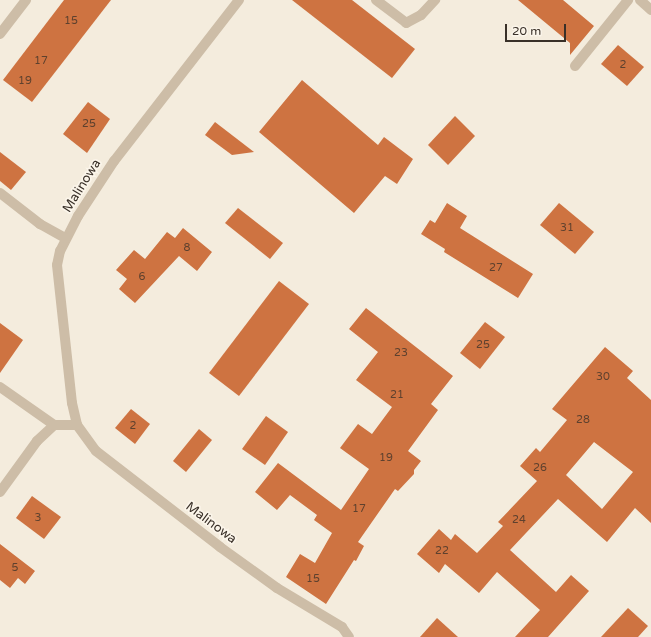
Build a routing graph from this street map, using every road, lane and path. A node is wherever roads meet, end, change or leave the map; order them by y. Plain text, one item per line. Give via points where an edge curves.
1 (26, 0) edge
2 (239, 0) edge
3 (376, 0) edge
4 (435, 0) edge
5 (628, 0) edge
6 (640, 0) edge
7 (651, 10) edge
8 (0, 34) edge
9 (575, 66) dead end
10 (0, 193) edge
11 (66, 238) junction
12 (0, 387) edge
13 (54, 425) junction
14 (76, 425) junction
15 (0, 492) edge
16 (349, 637) edge

1 - 8 street
2 - 11 street, Malinowa via 114,161
3 - 4 street via 406,23 421,15
5 - 9 street
6 - 7 street
10 - 11 street via 40,224
11 - 14 street, Malinowa via 57,265 67,377
12 - 13 street
13 - 14 street
13 - 15 street via 37,441
14 - 16 street, Malinowa via 96,450 220,547 278,588 342,627

